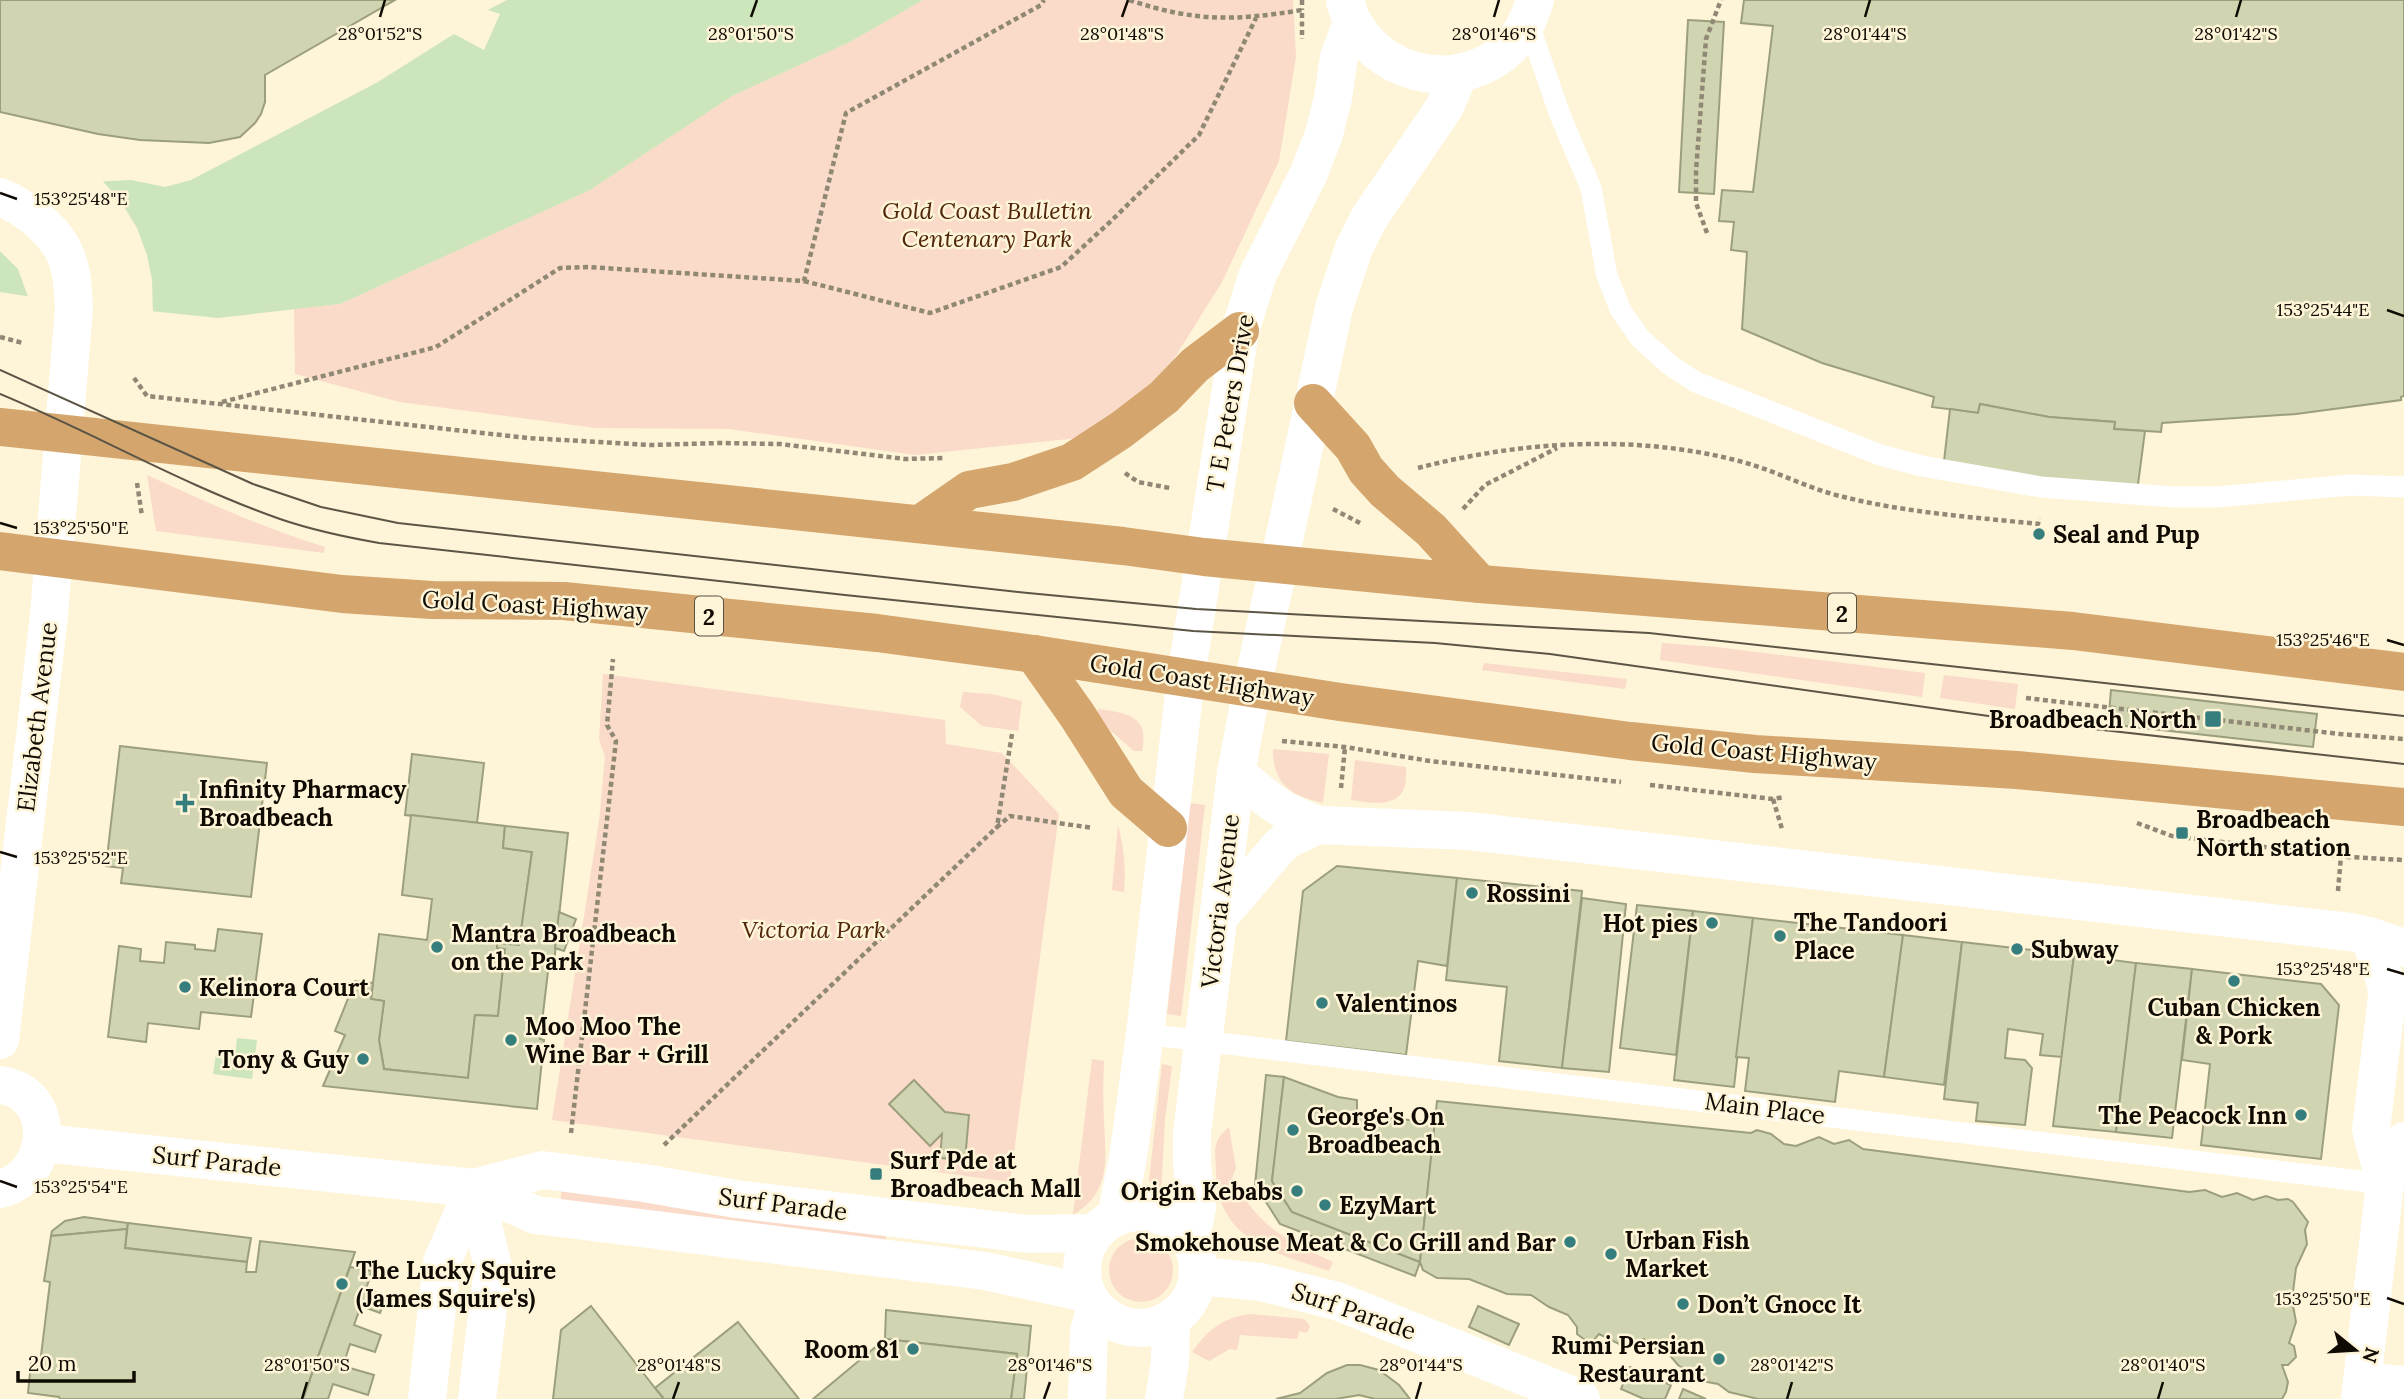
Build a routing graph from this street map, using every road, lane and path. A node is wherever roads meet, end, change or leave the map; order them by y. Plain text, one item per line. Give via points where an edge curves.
1 (1044, 0) edge
2 (1129, 0) edge
3 (1302, 0) edge
4 (1721, 0) edge
5 (1302, 10) junction
6 (1349, 11) edge
7 (1532, 11) edge
8 (1256, 18) junction
9 (1301, 49) dead end
10 (1459, 74) junction
11 (0, 197) edge
12 (1707, 233) dead end
13 (804, 281) junction
14 (1240, 331) junction
15 (0, 337) edge
16 (23, 343) dead end
17 (134, 378) dead end
18 (218, 403) junction
19 (1313, 403) junction
20 (0, 427) edge
21 (65, 434) junction
22 (1561, 446) junction
23 (951, 457) dead end
24 (1119, 469) dead end
25 (1410, 470) dead end
26 (136, 482) dead end
27 (2041, 487) junction
28 (2404, 487) edge
29 (1170, 488) dead end
30 (1461, 511) dead end
31 (142, 516) dead end
32 (920, 524) junction
33 (0, 551) edge
34 (1204, 557) junction
35 (54, 558) junction
36 (1279, 564) junction
37 (1480, 583) junction
38 (1034, 654) junction
39 (613, 659) dead end
40 (2404, 672) edge
41 (1186, 677) junction
42 (1252, 688) junction
43 (2026, 698) dead end
44 (1012, 734) dead end
45 (2404, 739) edge
46 (1345, 747) dead end
47 (1236, 773) junction
48 (1340, 794) dead end
49 (1773, 799) dead end
50 (2404, 807) edge
51 (1318, 825) junction
52 (997, 827) junction
53 (1093, 828) dead end
54 (1168, 828) junction
55 (1785, 840) dead end
56 (2341, 856) dead end
57 (2337, 902) dead end
58 (1218, 918) junction
59 (2386, 942) edge
60 (1144, 1034) junction
61 (0, 1040) edge
62 (1203, 1041) junction
63 (0, 1085) edge
64 (571, 1133) dead end
65 (2404, 1140) edge
66 (43, 1143) junction
67 (664, 1145) dead end
68 (2385, 1184) junction
69 (474, 1188) junction
70 (0, 1189) edge
71 (1105, 1225) junction
72 (1195, 1258) junction
73 (1091, 1301) junction
74 (486, 1316) junction
75 (1171, 1320) junction
76 (2404, 1385) edge
77 (2361, 1390) edge
78 (426, 1399) edge
79 (454, 1399) edge
80 (477, 1399) edge
81 (1087, 1399) edge
82 (1164, 1399) edge
83 (1581, 1399) edge

1 - 13 path via 846,113
2 - 8 path via 1212,19
3 - 5 path
4 - 12 path via 1706,38 1696,171 1696,203
5 - 8 path
5 - 9 path
6 - 10 street via 1372,47 1397,66 1427,75
6 - 14 street, T E Peters Drive via 1324,134 1258,274
7 - 10 street via 1511,46 1487,64
7 - 27 lane via 1560,115 1591,188 1607,276 1621,311 1648,345 1696,382 1880,456
8 - 13 path via 1199,135 1061,267 930,313
10 - 19 street via 1444,108 1369,218 1354,248 1334,308
11 - 21 street, Elizabeth Avenue via 39,221 67,257 74,308
13 - 18 path via 559,268 436,347
14 - 32 highway via 1195,365 1164,397 1072,462 1013,482 969,490
14 - 34 street, T E Peters Drive
15 - 16 path
17 - 18 path via 147,396
18 - 23 path via 528,438 650,445 780,444 905,459
19 - 36 street
19 - 37 highway via 1353,447 1384,491 1431,530
20 - 21 highway, 2
21 - 32 highway, 2
21 - 35 street, Elizabeth Avenue
22 - 25 path via 1456,458
22 - 27 path via 1622,444 1682,450 1739,461 1840,497 2038,524
22 - 30 path via 1485,485
24 - 29 path via 1138,482
26 - 31 path
27 - 28 lane via 2174,497 2352,485
32 - 34 highway, 2
33 - 35 highway, Gold Coast Highway / 2
34 - 36 highway, 2
34 - 41 street, T E Peters Drive
35 - 38 highway, Gold Coast Highway / 2 via 342,594 564,601
35 - 61 street, Elizabeth Avenue
36 - 37 highway, 2
36 - 42 street, Victoria Avenue
37 - 40 highway, 2 via 2073,631
38 - 41 highway, Gold Coast Highway / 2
38 - 54 highway via 1126,792
39 - 64 path via 607,725 616,741
41 - 42 highway, Gold Coast Highway / 2
41 - 54 street
42 - 47 street, Victoria Avenue
42 - 50 highway, Gold Coast Highway / 2 via 1630,741 1769,755 2017,770
43 - 45 path
44 - 52 path
46 - 48 path
47 - 51 street via 1278,806
47 - 58 street, Victoria Avenue
49 - 55 path
51 - 58 street via 1278,848
51 - 59 street via 1469,831
52 - 53 path via 1010,816
52 - 67 path
54 - 60 street
56 - 57 path
58 - 62 street, Victoria Avenue
59 - 68 street via 2387,999 2371,1129
60 - 62 lane, Main Place
60 - 71 street via 1128,1158
62 - 68 lane, Main Place
62 - 72 street, Victoria Avenue via 1192,1133
63 - 66 street via 24,1094 36,1109
65 - 68 street
66 - 69 street, Surf Parade
66 - 70 street via 26,1176
68 - 77 street
69 - 71 street, Surf Parade via 542,1170 1027,1234
69 - 73 street, Surf Parade via 536,1215 1021,1277
69 - 74 street via 493,1267
69 - 78 street via 442,1262
71 - 72 street via 1132,1212 1167,1217 1181,1227
71 - 73 street via 1086,1247 1082,1262 1082,1278
72 - 75 street via 1194,1293
72 - 83 street, Surf Parade via 1261,1282 1337,1301
73 - 75 street via 1108,1319 1123,1326 1148,1328
73 - 81 street
74 - 79 street via 459,1359
74 - 80 street
75 - 82 street
76 - 77 street

